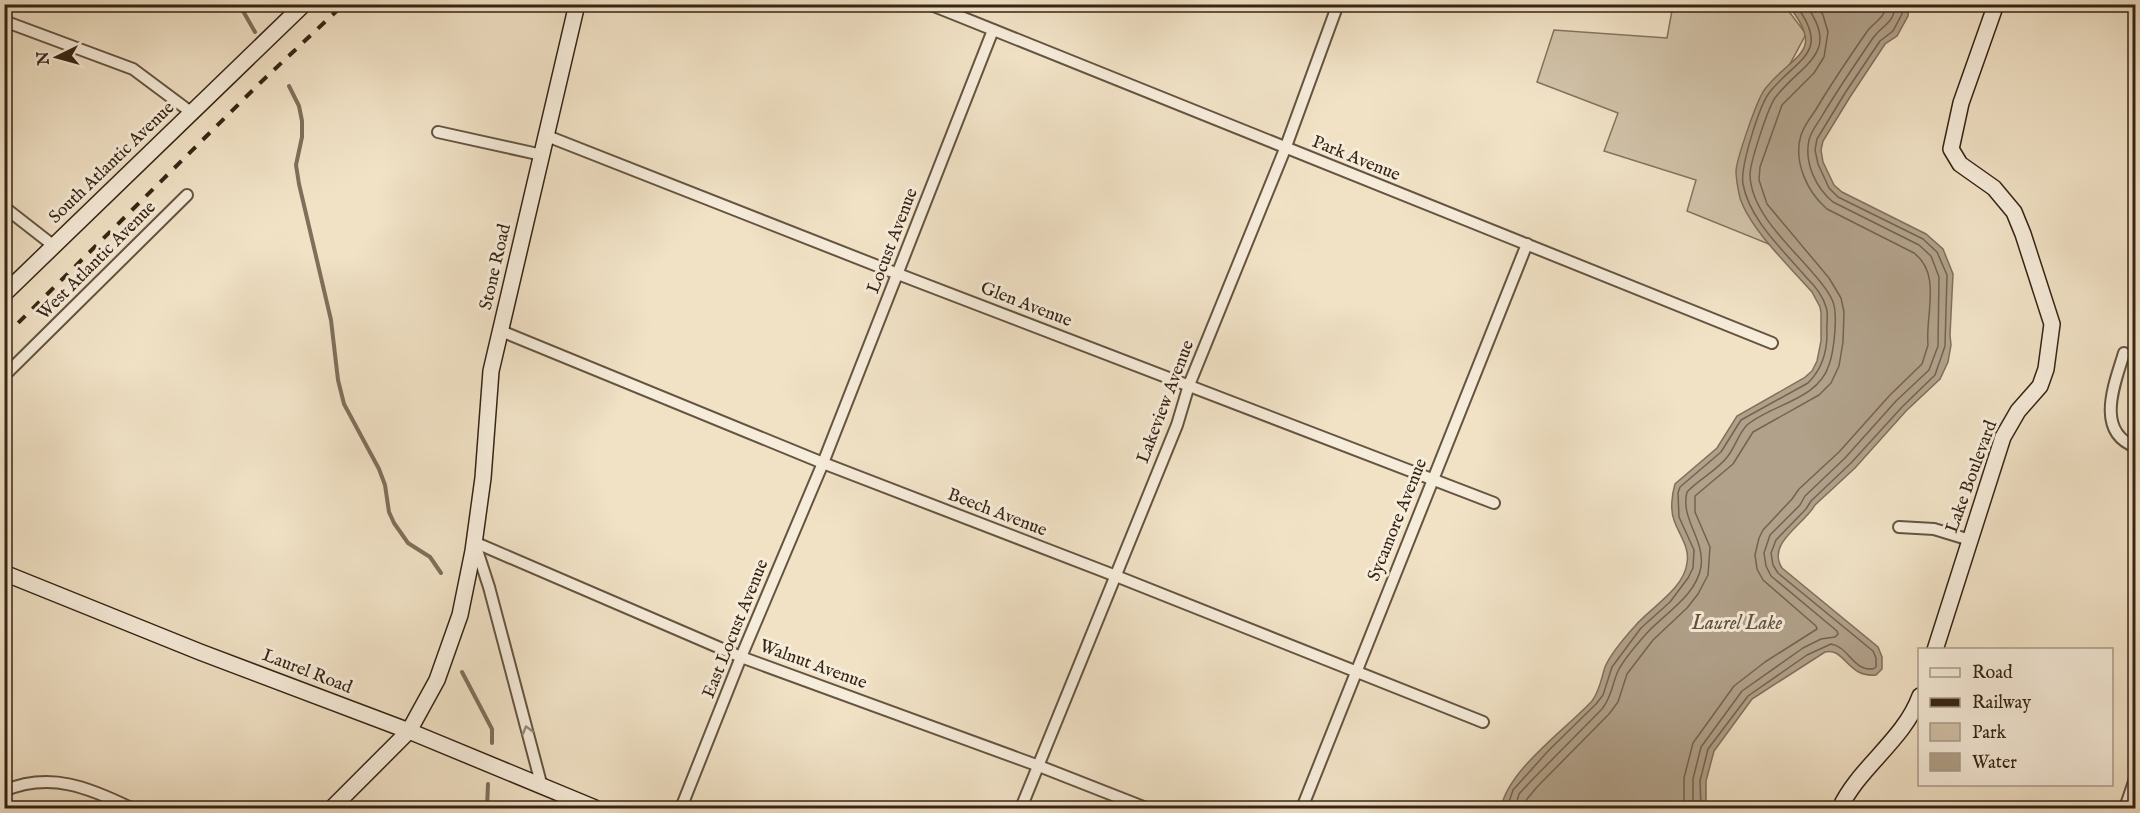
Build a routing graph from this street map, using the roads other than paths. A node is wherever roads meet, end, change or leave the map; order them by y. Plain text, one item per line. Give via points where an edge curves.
1 (281, 4) edge
2 (577, 4) edge
3 (929, 4) edge
4 (1338, 4) edge
5 (1996, 4) edge
6 (301, 8) edge
7 (4, 21) edge
8 (993, 30) junction
9 (192, 113) junction
10 (438, 132) dead end
11 (547, 136) junction
12 (1285, 149) junction
13 (542, 155) junction
14 (187, 195) dead end
15 (4, 207) edge
16 (1527, 244) junction
17 (54, 246) junction
18 (898, 274) junction
19 (4, 294) edge
20 (501, 331) junction
21 (1772, 343) dead end
22 (2124, 352) dead end
23 (4, 376) edge
24 (1189, 385) junction
25 (2136, 447) edge
26 (823, 463) junction
27 (1432, 480) junction
28 (1494, 502) dead end
29 (1899, 527) dead end
30 (1970, 540) junction
31 (474, 542) junction
32 (4, 573) edge
33 (1116, 576) junction
34 (1936, 648) edge
35 (741, 657) junction
36 (1356, 671) junction
37 (1918, 702) edge
38 (1483, 722) dead end
39 (409, 731) junction
40 (1039, 766) junction
41 (2136, 776) edge
42 (542, 787) junction
43 (4, 791) edge
44 (131, 808) edge
45 (332, 808) edge
46 (595, 808) edge
47 (681, 808) edge
48 (1021, 808) edge
49 (1146, 808) edge
50 (1302, 808) edge
51 (1840, 808) edge
52 (2125, 808) edge

1 - 6 street
2 - 11 street, Stone Road
3 - 8 street, Park Avenue
4 - 12 street, Lakeview Avenue
5 - 30 street, Lake Boulevard via 1961,103 1951,149 1960,164 1994,188 2014,212 2052,324 2040,386 2018,411 2003,437
6 - 9 street, South Atlantic Avenue
7 - 9 street via 132,69
8 - 12 street, Park Avenue
8 - 18 street, Locust Avenue
9 - 17 street, South Atlantic Avenue
10 - 13 street
11 - 13 street, Stone Road
11 - 18 street, Glen Avenue
12 - 16 street, Park Avenue
12 - 24 street, Lakeview Avenue
13 - 20 street, Stone Road
14 - 23 street, West Atlantic Avenue
15 - 17 street
16 - 21 street, Park Avenue
16 - 27 street, Sycamore Avenue
17 - 19 street, South Atlantic Avenue
18 - 24 street, Glen Avenue
18 - 26 street, Locust Avenue
20 - 26 street, Beech Avenue
20 - 31 street, Stone Road via 491,371
22 - 25 street via 2110,410 2113,427 2126,444
24 - 27 street, Glen Avenue
24 - 33 street, Lakeview Avenue via 1177,425
26 - 33 street, Beech Avenue
26 - 35 street, East Locust Avenue
27 - 28 street, Glen Avenue
27 - 36 street, Sycamore Avenue
29 - 30 street via 1934,529
30 - 34 street, Lake Boulevard
31 - 35 street, Walnut Avenue
31 - 39 street, Stone Road via 460,615 437,680
42 -> 31 street, Stone Road
32 - 39 street, Laurel Road
33 - 36 street, Beech Avenue
33 - 40 street, Lakeview Avenue
35 - 40 street, Walnut Avenue
35 - 47 street, East Locust Avenue
36 - 38 street, Beech Avenue
36 - 50 street, Sycamore Avenue
37 - 51 street via 1890,743 1847,793
39 - 42 street, Laurel Road
39 - 45 street, Stone Road
40 - 48 street, Lakeview Avenue
40 - 49 street, Walnut Avenue
41 - 52 street
42 - 46 street, Laurel Road
43 - 44 street via 40,782 66,783

